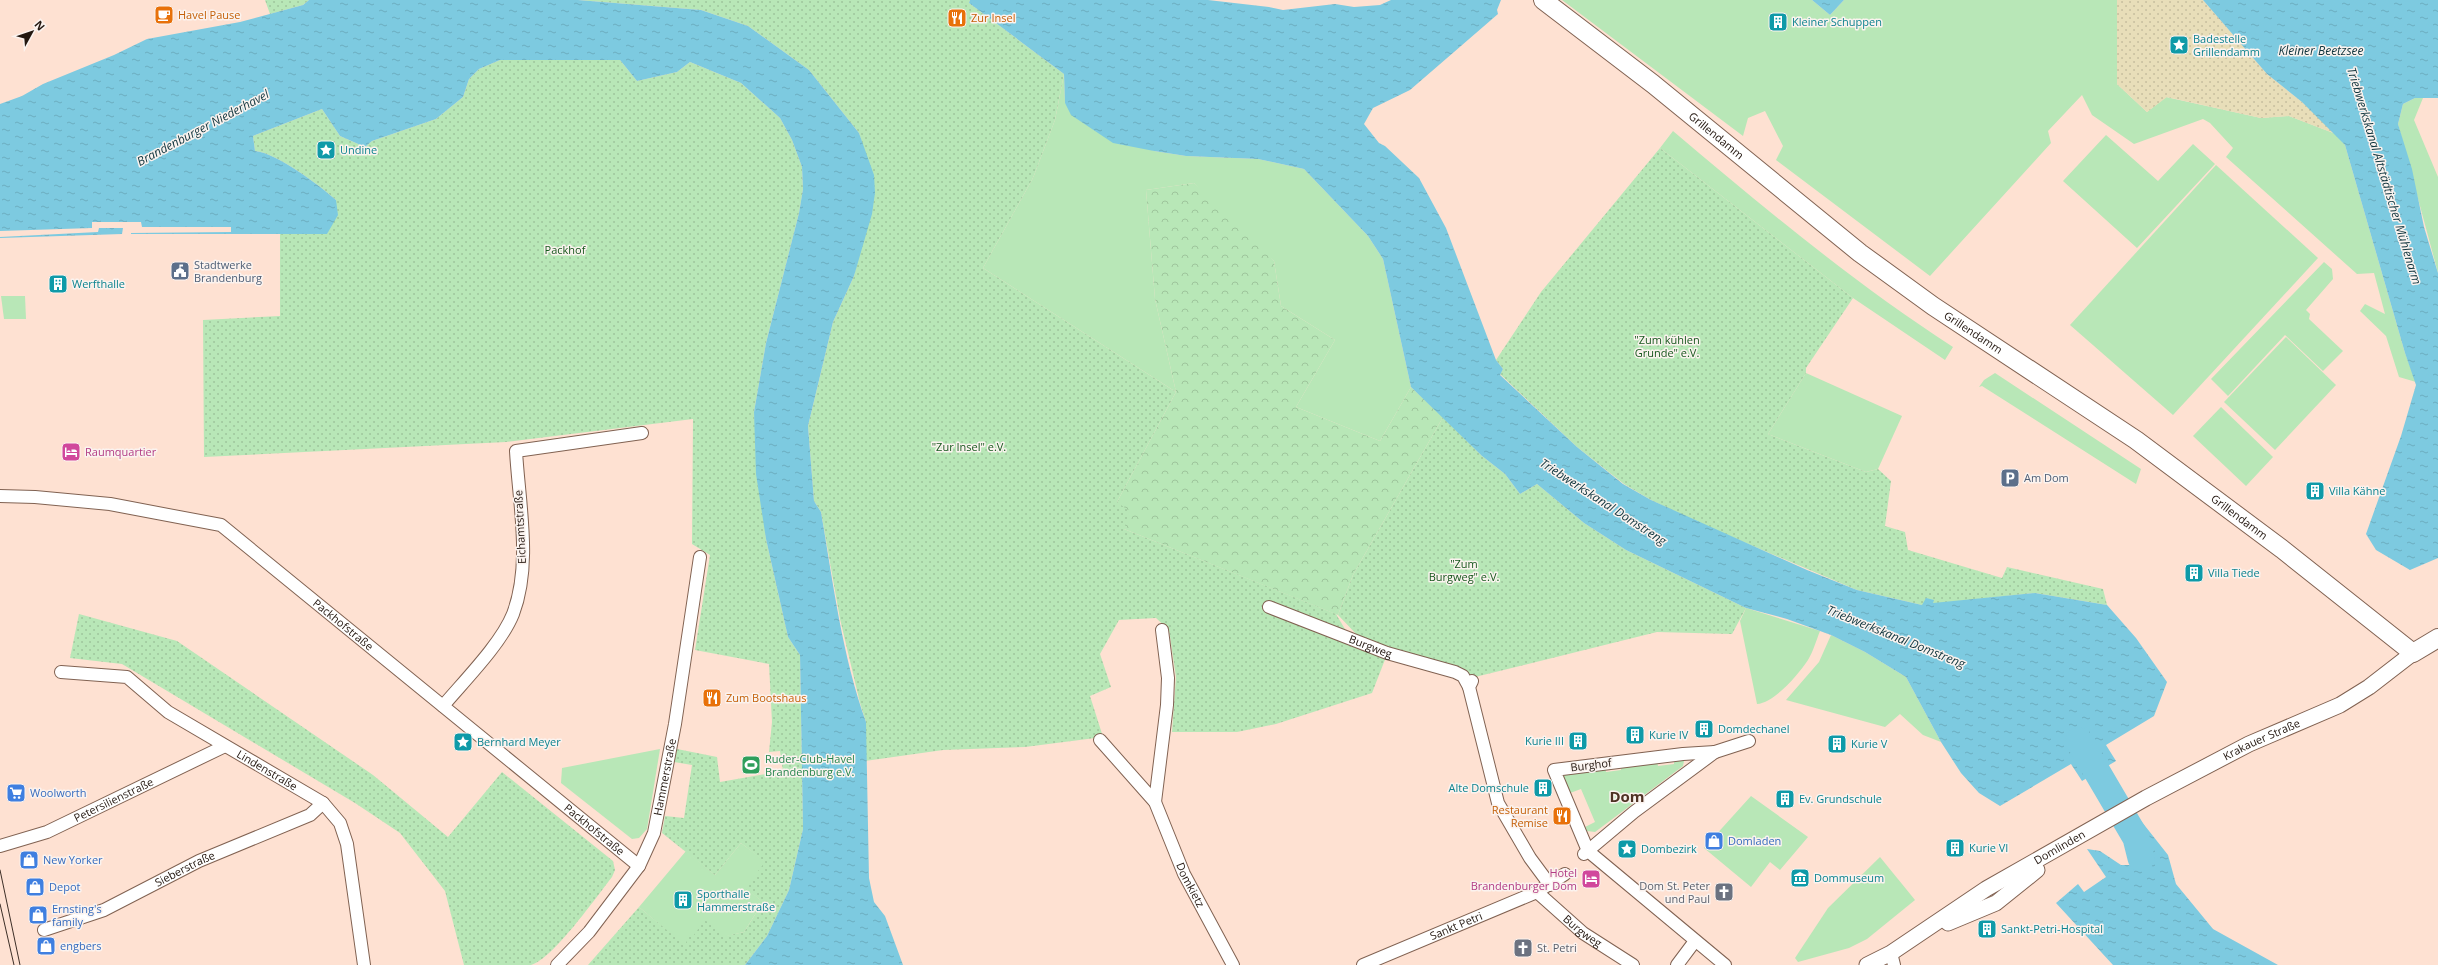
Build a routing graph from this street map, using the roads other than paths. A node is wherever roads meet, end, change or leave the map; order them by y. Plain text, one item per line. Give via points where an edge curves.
1 (1543, 0) edge
2 (642, 433) dead end
3 (0, 496) edge
4 (700, 557) dead end
5 (1269, 607) dead end
6 (1162, 630) dead end
7 (2438, 638) edge
8 (2413, 653) junction
9 (61, 672) dead end
10 (443, 706) junction
11 (1100, 740) dead end
12 (1749, 741) dead end
13 (225, 746) junction
14 (1715, 752) junction
15 (1155, 802) junction
16 (323, 803) junction
17 (2080, 836) joint
18 (0, 846) edge
19 (1586, 852) junction
20 (639, 866) junction
21 (1566, 874) dead end
22 (1550, 885) junction
23 (1537, 892) junction
24 (44, 930) dead end
25 (1695, 942) junction
26 (1892, 959) edge
27 (364, 965) edge
28 (557, 965) edge
29 (1233, 965) edge
30 (1363, 965) edge
31 (1633, 965) edge
32 (1677, 965) edge
33 (1725, 965) edge
34 (1867, 965) edge

1 - 8 main road, Grillendamm via 1653,84 1860,253 1933,306 2136,440 2294,558
2 - 10 street, Eichamtstraße via 516,451 523,560 512,615 497,640
3 - 10 street, Packhofstraße via 110,504 221,525
4 - 20 street, Hammerstraße via 664,786 654,833
5 - 22 street, Burgweg via 1387,654 1455,672 1471,684 1498,803 1530,858
6 - 15 street via 1168,678 1165,734
7 - 8 main road, Krakauer Straße
8 - 17 street, Krakauer Straße via 2369,687 2340,705 2249,744
9 - 13 street, Lindenstraße via 127,677 168,712
10 - 20 street, Packhofstraße
11 - 15 street, Domkietz
12 - 14 street, Burghof
13 - 16 street, Lindenstraße
13 - 18 street, Petersilienstraße via 47,832
14 - 19 street, Burghof via 1634,812
14 - 19 street, Burghof via 1554,770
15 - 29 street, Domkietz via 1184,874
16 - 24 street, Sieberstraße via 310,814 199,861 104,910
16 - 27 street, Lindenstraße via 340,823 347,844
17 - 26 street, Domlinden via 1986,889 1921,934
19 - 25 street, Burghof via 1679,925
20 - 28 street, Hammerstraße via 589,932
21 - 22 street
22 - 23 street, Sankt Petri
23 - 30 street, Sankt Petri
23 - 31 street, Burgweg via 1583,933
25 - 32 street
25 - 33 street, Burghof
26 - 34 street, Domlinden

